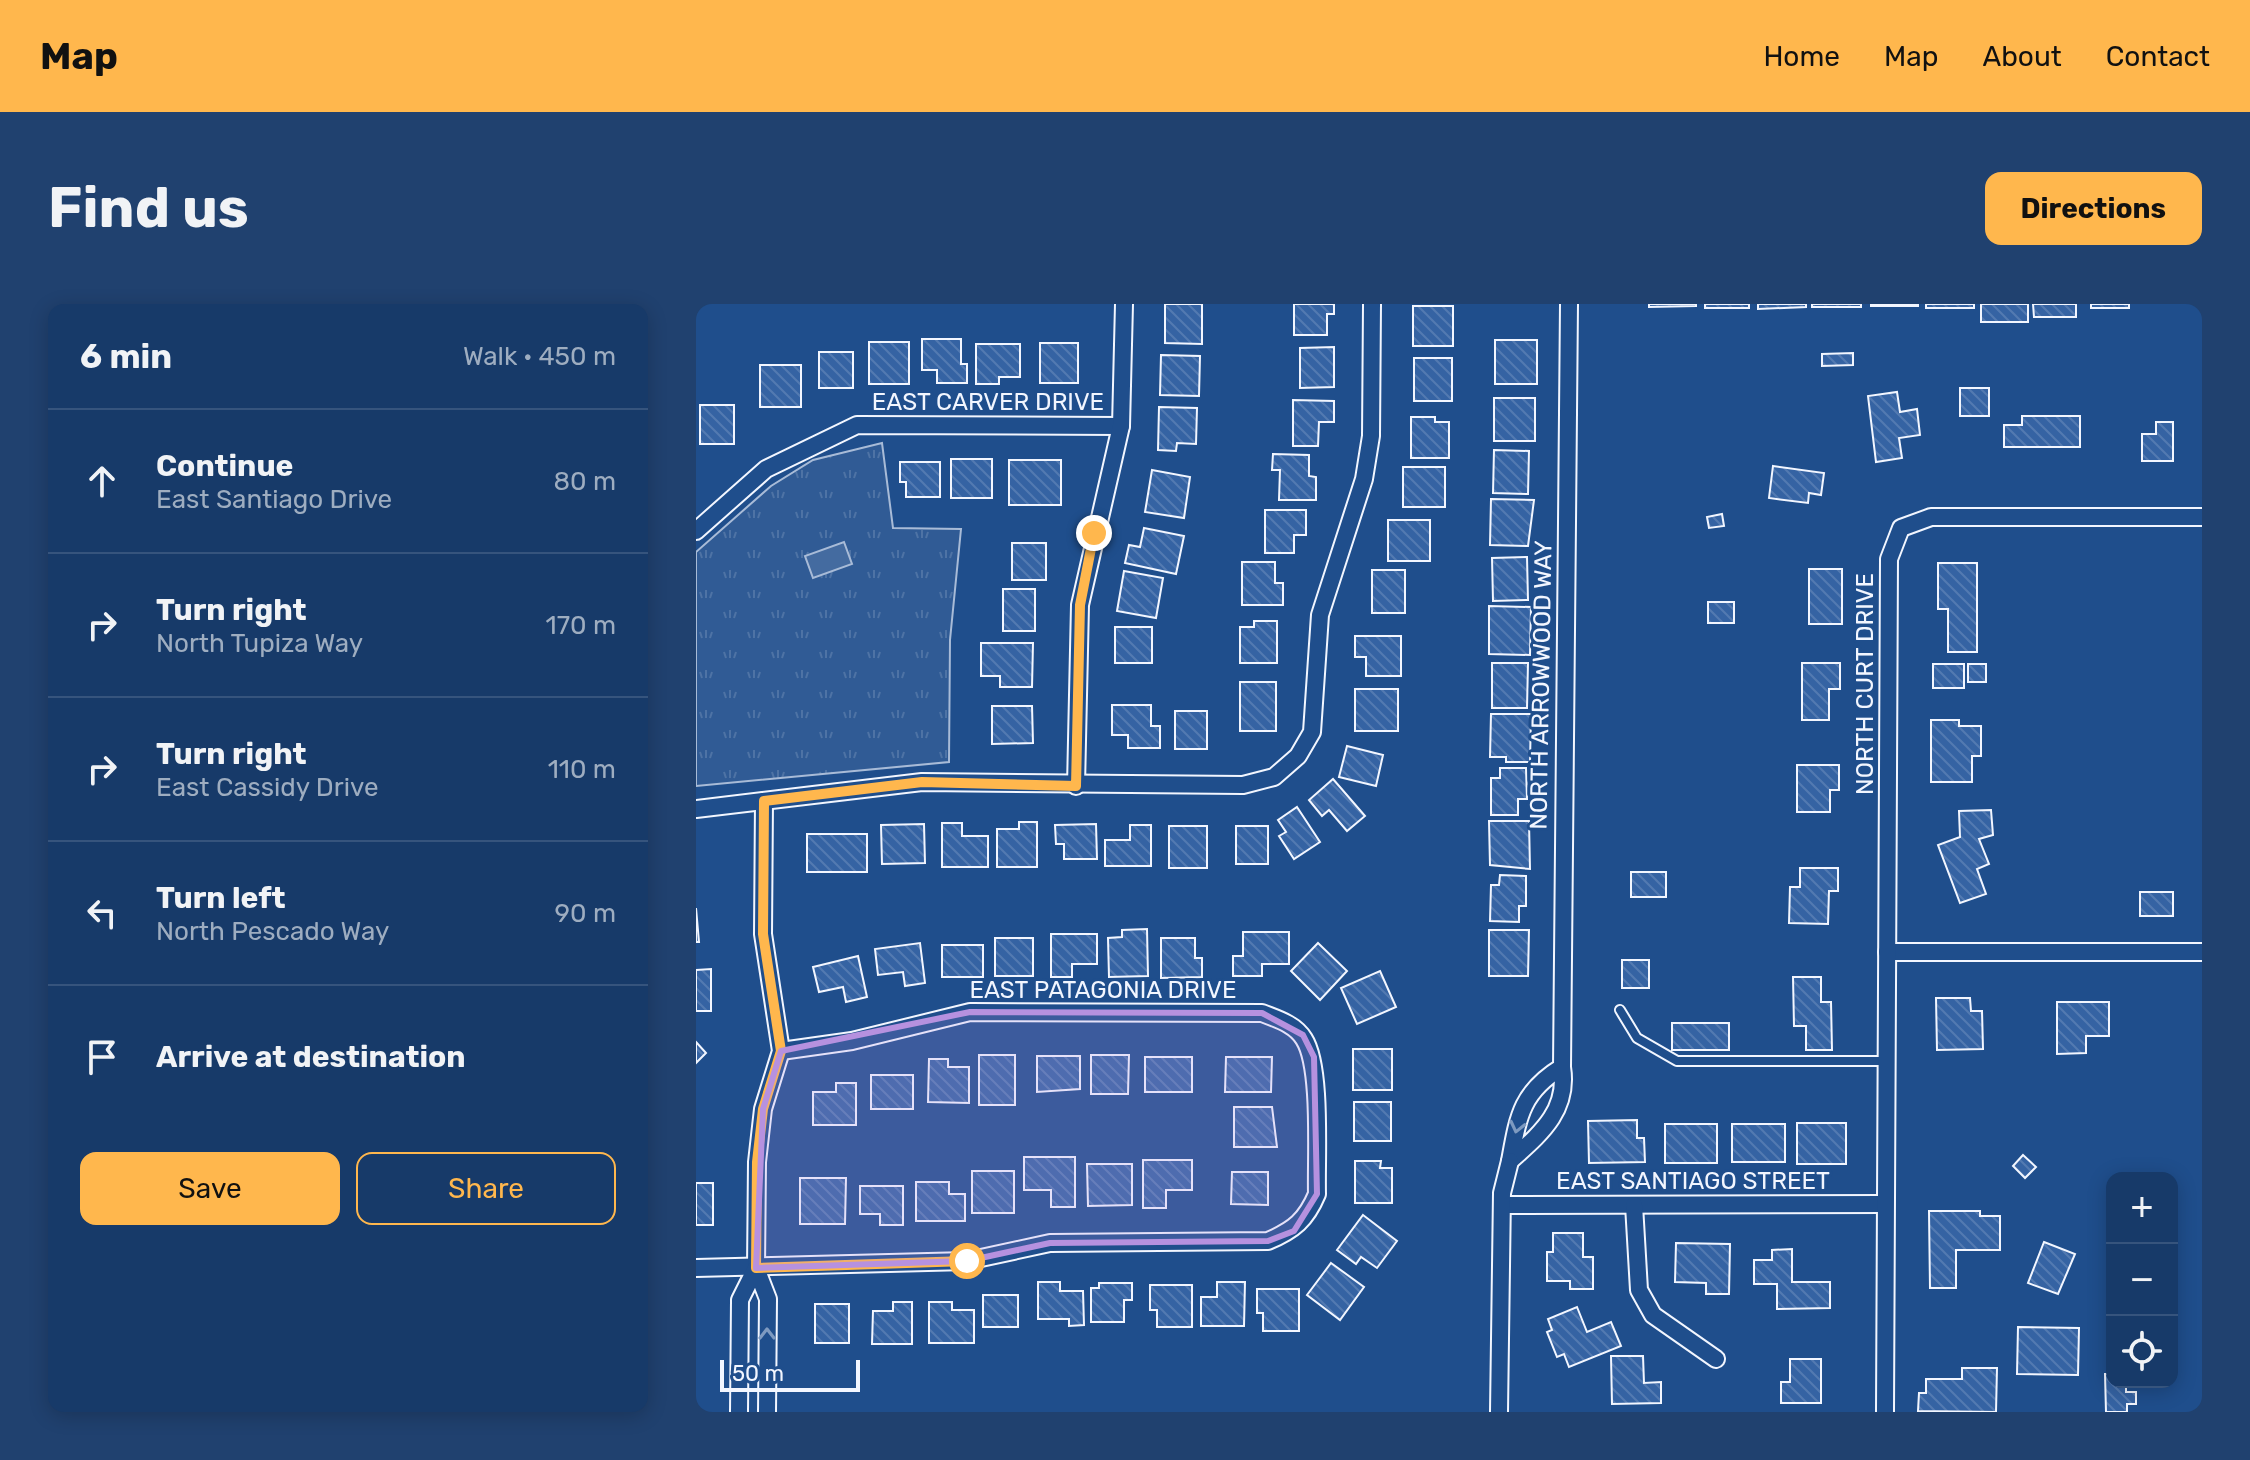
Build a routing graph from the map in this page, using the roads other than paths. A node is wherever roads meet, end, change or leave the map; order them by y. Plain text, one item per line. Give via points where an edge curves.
1 (1124, 304) edge
2 (1372, 304) edge
3 (1569, 304) edge
4 (1121, 426) junction
5 (2202, 517) edge
6 (696, 531) edge
7 (1076, 786) junction
8 (764, 801) junction
9 (696, 809) edge
10 (1887, 952) junction
11 (2202, 952) edge
12 (1620, 1010) dead end
13 (781, 1051) junction
14 (1886, 1061) junction
15 (1562, 1067) junction
16 (1510, 1161) junction
17 (1885, 1204) junction
18 (1502, 1205) junction
19 (1634, 1205) junction
20 (696, 1268) edge
21 (756, 1268) junction
22 (1716, 1359) dead end
23 (739, 1412) edge
24 (767, 1412) edge
25 (1499, 1412) edge
26 (1885, 1412) edge

1 - 4 street
2 - 7 street via 1371,436 1364,479 1320,615 1312,732 1298,756 1274,777 1243,785
3 - 15 street, NORTH ARROWWOOD WAY
4 - 6 street, EAST CARVER DRIVE via 857,425 766,469
4 - 7 street via 1080,605
5 - 10 street, NORTH CURT DRIVE via 1931,517 1901,528 1889,559
7 - 8 street via 922,782
8 - 9 street
8 - 13 street via 763,934
10 - 11 street
10 - 14 street, NORTH CURT DRIVE
12 - 14 lane via 1637,1038 1677,1061
13 - 21 street via 763,1109
13 - 21 street, EAST PATAGONIA DRIVE via 852,1041 970,1012 1262,1013 1303,1035 1314,1057 1317,1194 1294,1231 1268,1241 1050,1243 967,1261
14 - 17 street, NORTH CURT DRIVE
15 -> 16 street via 1539,1081 1518,1117
15 - 16 street, NORTH ARROWWOOD WAY via 1566,1090 1545,1130
16 - 18 street
17 - 19 street, EAST SANTIAGO STREET
17 - 26 street, NORTH CURT DRIVE
18 - 19 street, EAST SANTIAGO STREET
18 - 25 street
19 - 22 street via 1639,1290 1653,1315
20 - 21 street
21 - 23 street via 740,1300
24 -> 21 street via 768,1299

